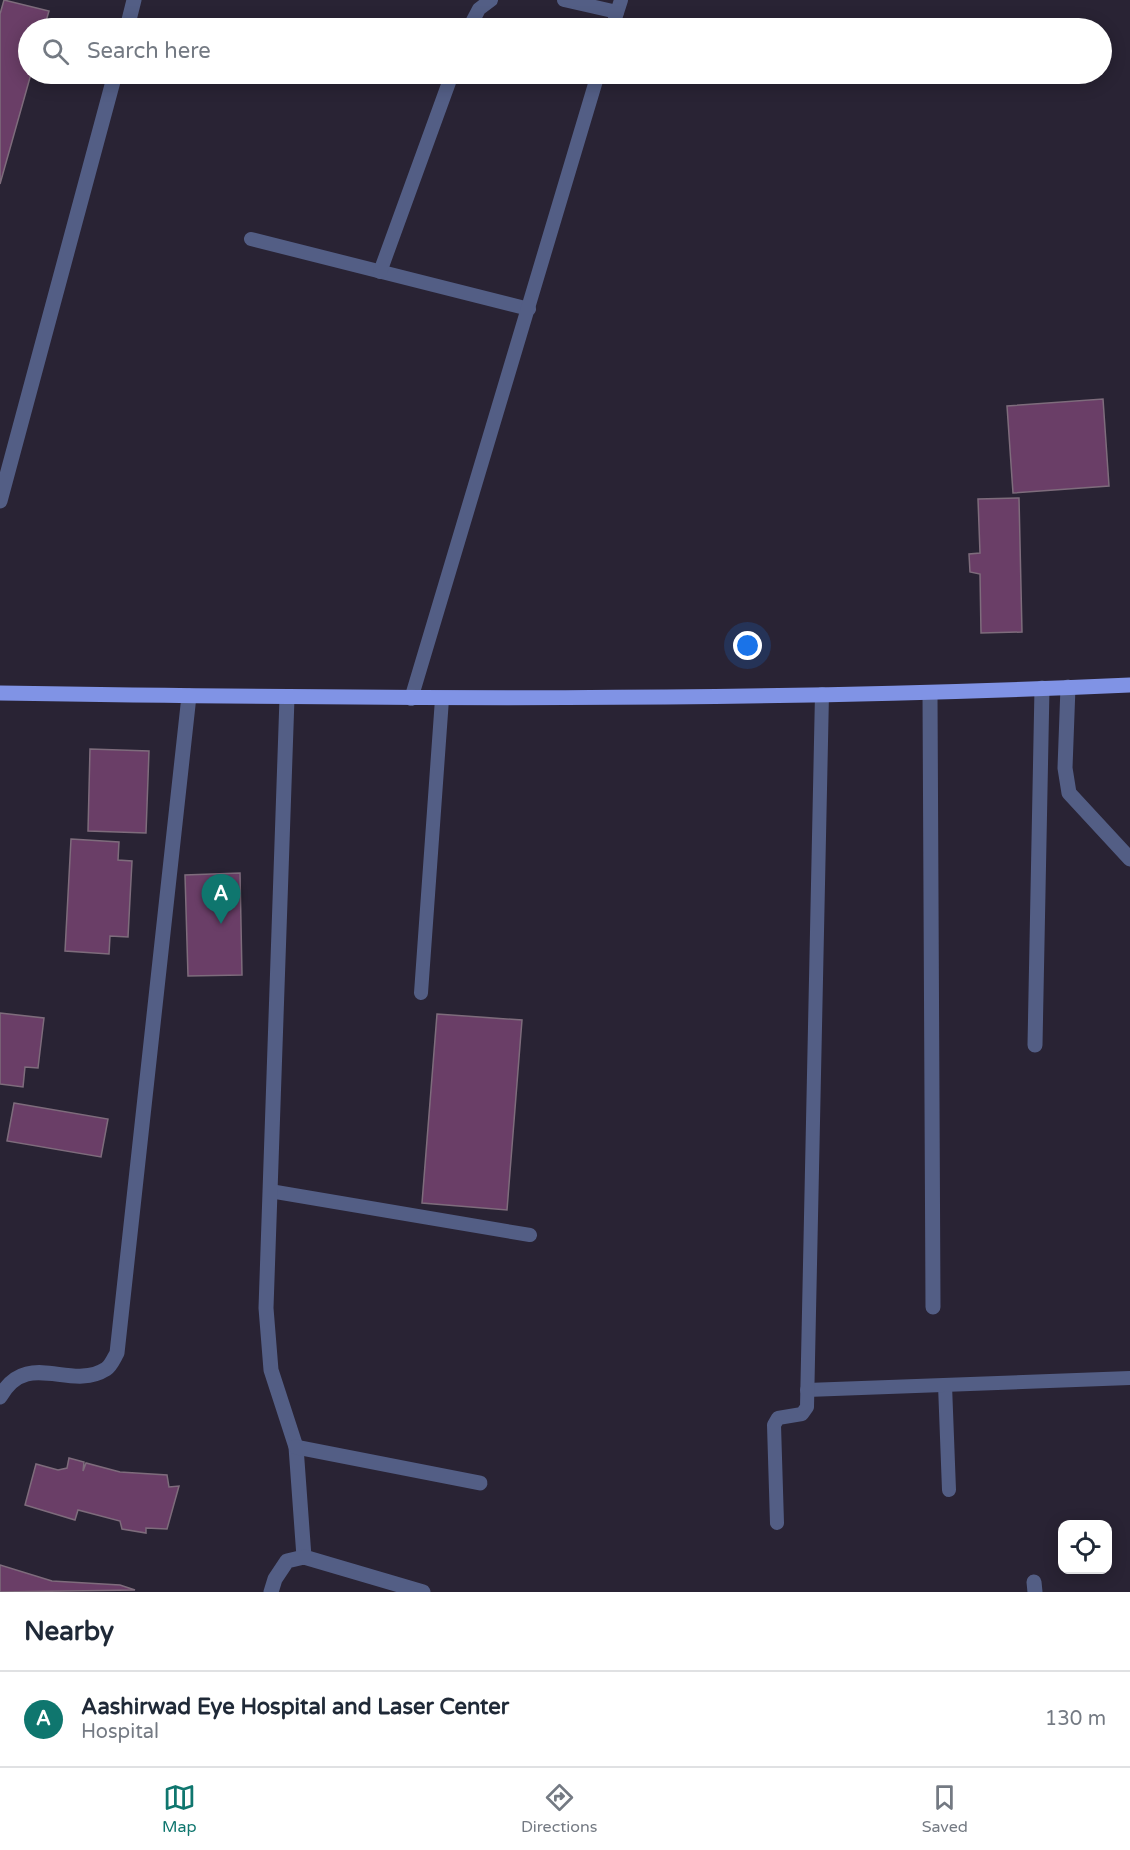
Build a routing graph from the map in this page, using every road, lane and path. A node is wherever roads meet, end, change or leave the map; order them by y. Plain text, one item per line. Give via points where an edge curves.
1 (134, 0) edge
2 (490, 0) edge
3 (564, 0) edge
4 (619, 6) edge
5 (130, 18) edge
6 (474, 18) edge
7 (111, 84) edge
8 (448, 84) edge
9 (595, 84) edge
10 (251, 239) dead end
11 (380, 272) junction
12 (529, 309) junction
13 (0, 501) edge
14 (1130, 685) edge
15 (1068, 687) junction
16 (1042, 688) junction
17 (0, 693) edge
18 (930, 693) junction
19 (822, 694) junction
20 (189, 696) junction
21 (287, 698) junction
22 (411, 699) junction
23 (442, 699) junction
24 (1130, 859) edge
25 (421, 993) dead end
26 (1035, 1045) dead end
27 (270, 1191) junction
28 (530, 1235) dead end
29 (933, 1307) dead end
30 (1130, 1378) edge
31 (945, 1385) junction
32 (807, 1390) junction
33 (0, 1397) edge
34 (296, 1447) junction
35 (480, 1484) dead end
36 (949, 1491) dead end
37 (777, 1523) dead end
38 (304, 1557) junction
39 (271, 1592) edge
40 (423, 1592) edge

1 - 5 street
2 - 6 lane
3 - 4 lane
7 - 13 street
8 - 11 lane
9 - 12 lane
10 - 11 lane
11 - 12 lane
12 - 22 lane
14 - 15 main road
15 - 16 main road
15 - 24 street via 1065,768 1069,793
16 - 18 main road
16 - 26 street
17 - 20 main road
18 - 19 main road
18 - 29 street
19 - 23 main road
19 - 32 lane
20 - 21 main road
20 - 33 street via 117,1353 108,1368 89,1375 28,1373 12,1379
21 - 22 main road
21 - 27 street
22 - 23 main road
23 - 25 lane
27 - 28 lane
27 - 34 street via 266,1308 271,1370
30 - 31 lane
31 - 32 lane
31 - 36 lane
32 - 37 lane via 807,1407 802,1414 778,1418 774,1425
34 - 35 street
34 - 38 street
38 - 39 street via 287,1561
38 - 40 street

